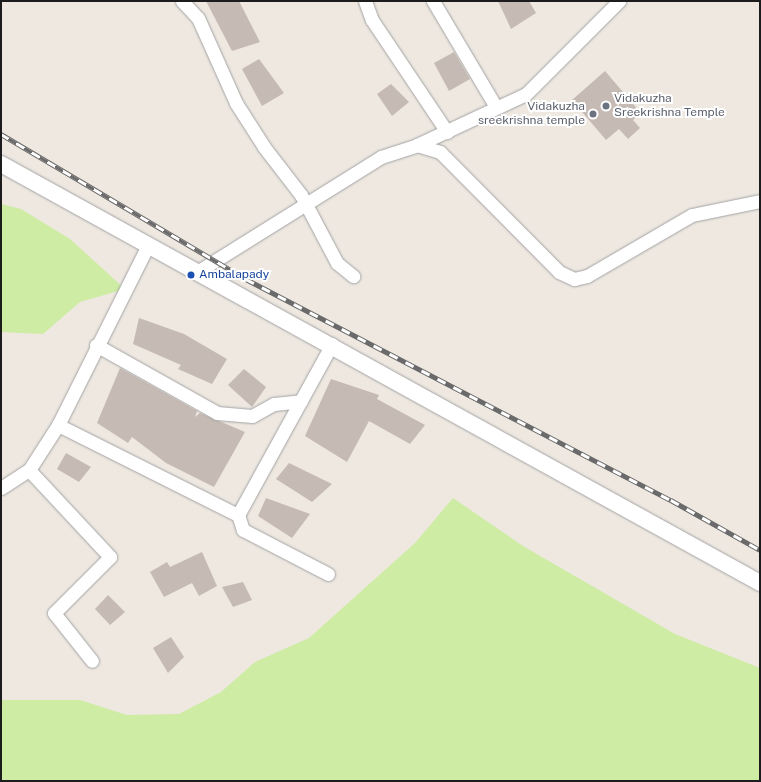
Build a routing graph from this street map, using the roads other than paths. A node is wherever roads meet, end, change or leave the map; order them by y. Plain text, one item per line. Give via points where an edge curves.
1 (182, 1) edge
2 (365, 1) edge
3 (433, 1) edge
4 (619, 1) edge
5 (496, 107) junction
6 (447, 132) junction
7 (417, 145) junction
8 (1, 164) edge
9 (760, 201) edge
10 (306, 206) junction
11 (148, 246) junction
12 (197, 272) junction
13 (353, 276) dead end
14 (332, 344) junction
15 (96, 345) junction
16 (300, 401) junction
17 (58, 425) junction
18 (29, 470) junction
19 (1, 488) edge
20 (238, 515) junction
21 (328, 574) dead end
22 (760, 583) edge
23 (92, 661) dead end

1 - 10 street via 198,18 236,103
2 - 6 street via 372,20
3 - 5 street
4 - 5 street via 526,94
5 - 6 street
6 - 7 street
7 - 9 street via 440,152 559,272 574,279 587,276 692,215
7 - 10 street via 381,157
8 - 11 street
10 - 12 street
10 - 13 street via 337,263
11 - 12 street
11 - 15 street
12 - 14 street
14 - 16 street
14 - 22 street
15 - 16 street via 217,413 252,416 274,404
15 - 17 street
16 - 20 street
17 - 18 street
17 - 20 street
18 - 19 street
18 - 23 street via 110,557 54,613
20 - 21 street via 243,530

